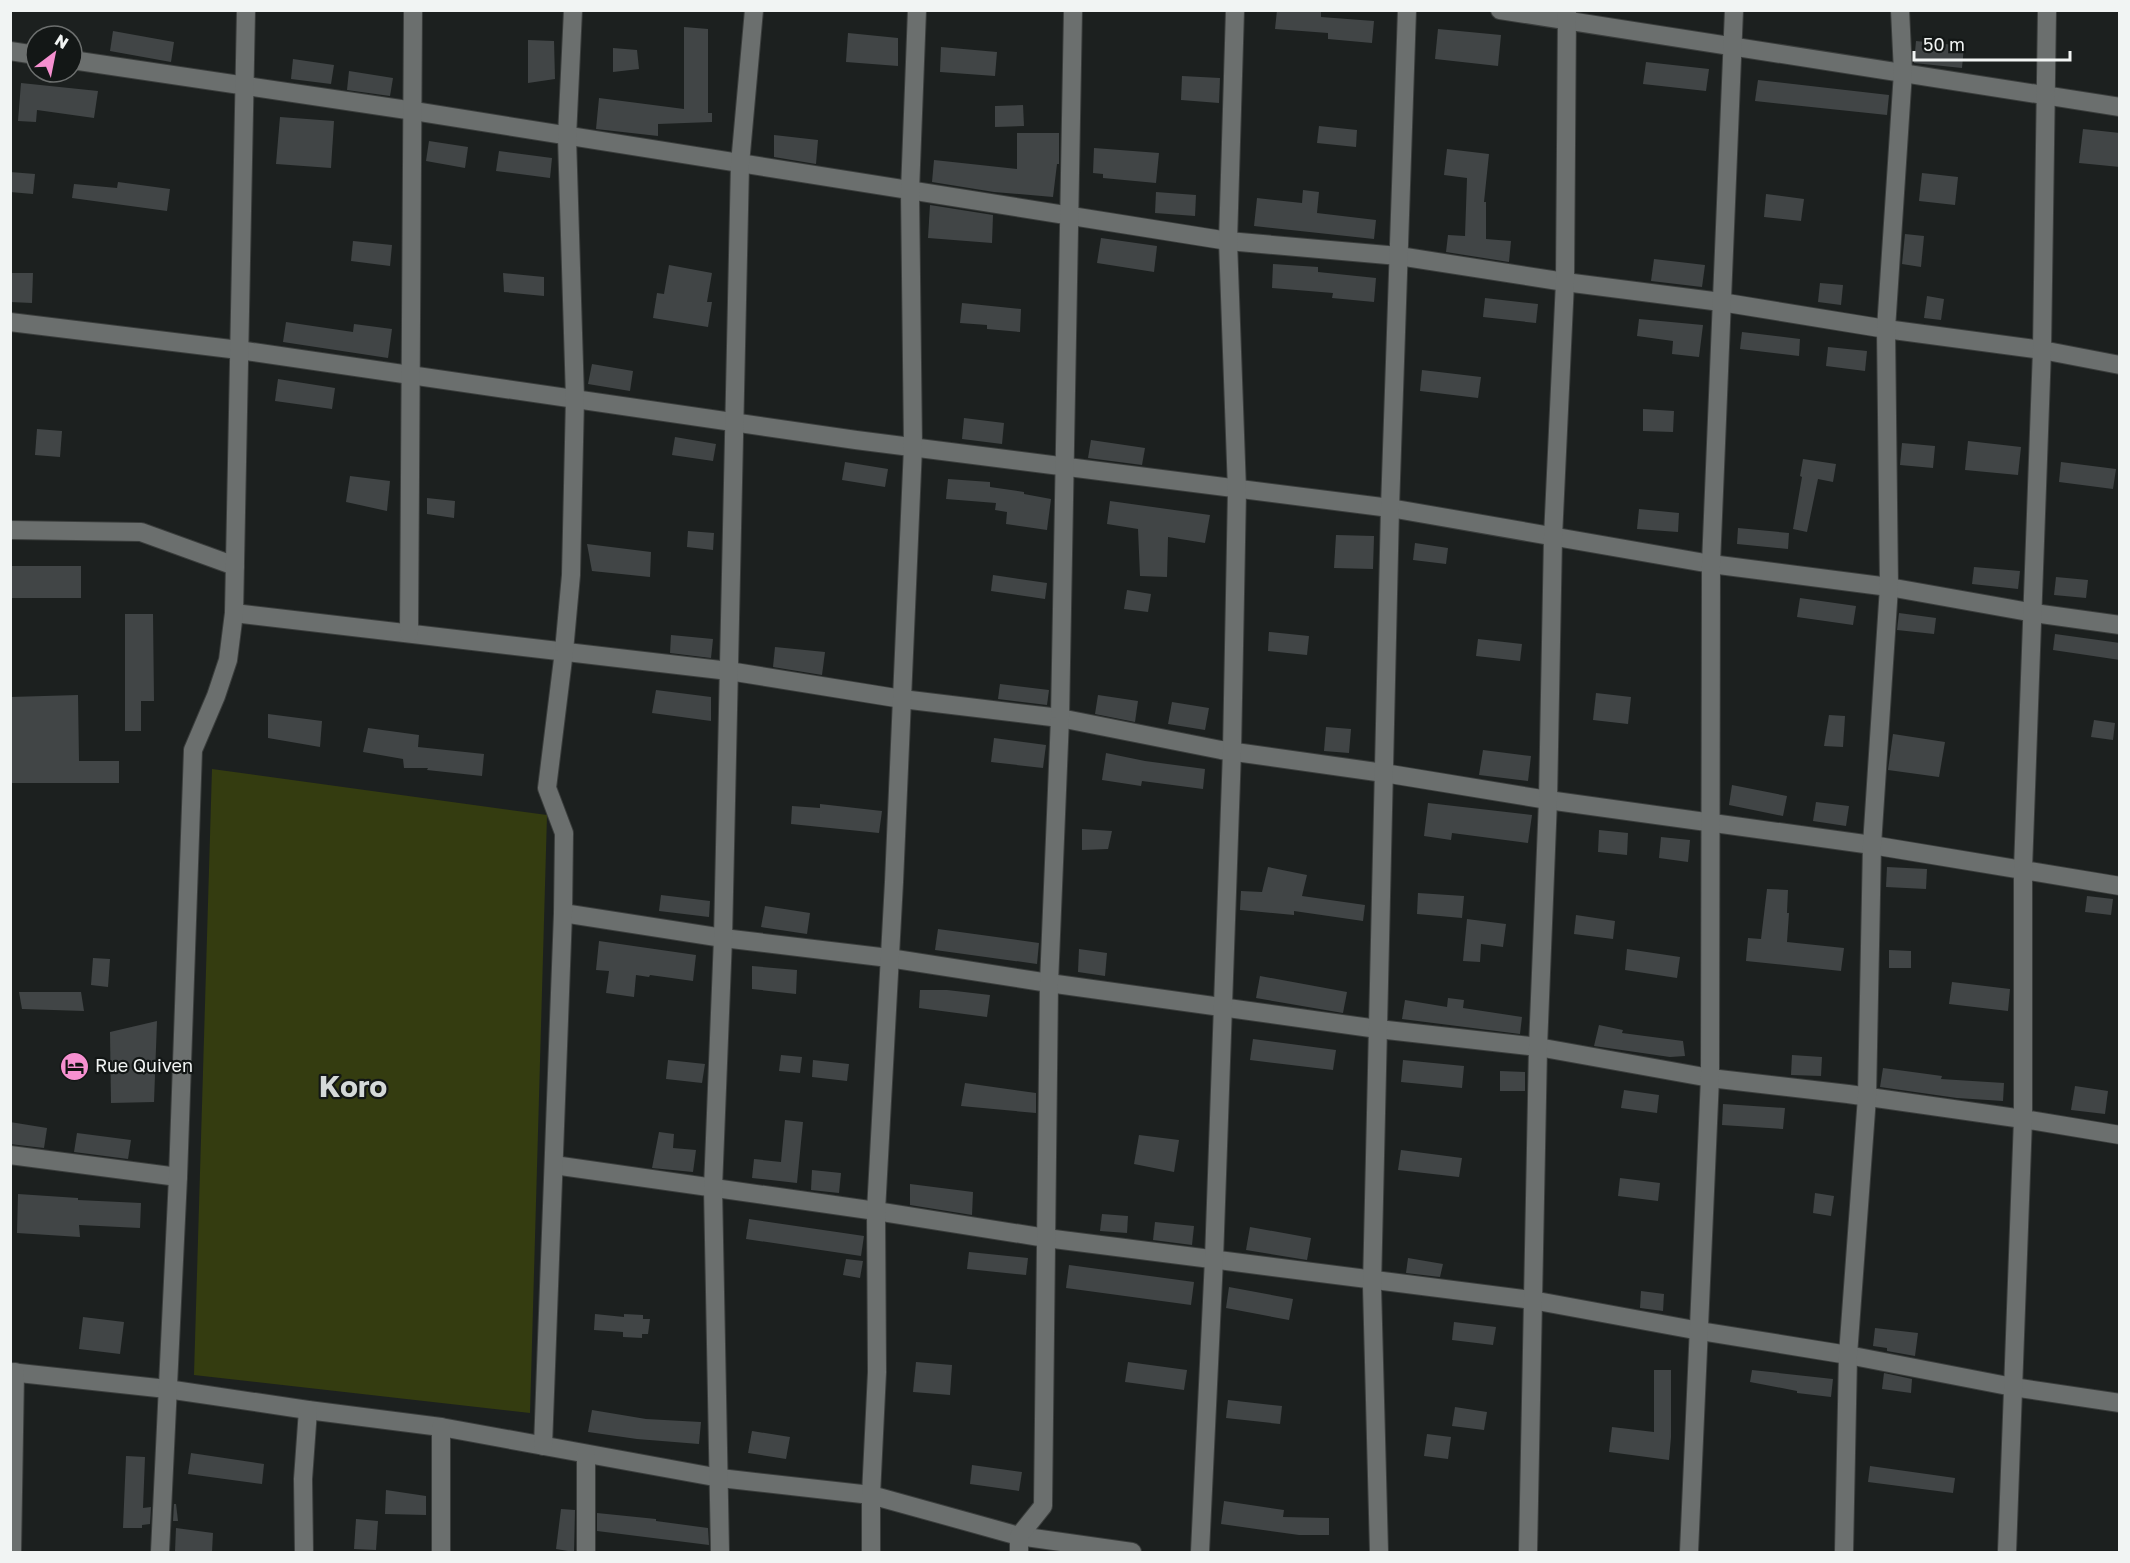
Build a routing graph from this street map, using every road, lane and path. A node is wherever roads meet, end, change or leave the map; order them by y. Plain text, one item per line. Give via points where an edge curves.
1 (246, 10) edge
2 (414, 10) edge
3 (573, 10) edge
4 (754, 10) edge
5 (917, 10) edge
6 (1073, 10) edge
7 (1235, 10) edge
8 (1407, 10) edge
9 (1500, 10) edge
10 (1734, 10) edge
11 (1900, 10) edge
12 (2047, 10) edge
13 (1567, 16) edge
14 (1734, 48) junction
15 (84, 62) edge
16 (1903, 72) junction
17 (244, 86) junction
18 (2046, 94) junction
19 (2120, 106) edge
20 (414, 111) junction
21 (567, 137) junction
22 (740, 164) junction
23 (910, 191) junction
24 (1070, 216) junction
25 (1228, 241) junction
26 (1399, 256) junction
27 (1564, 282) junction
28 (1721, 302) junction
29 (10, 322) edge
30 (1886, 329) junction
31 (239, 350) junction
32 (2042, 350) junction
33 (2120, 365) edge
34 (410, 374) junction
35 (575, 398) junction
36 (735, 422) junction
37 (913, 447) junction
38 (1065, 467) junction
39 (1237, 490) junction
40 (1390, 508) junction
41 (10, 530) edge
42 (1553, 537) junction
43 (1711, 564) junction
44 (235, 566) junction
45 (1889, 587) junction
46 (234, 613) junction
47 (2034, 613) junction
48 (2120, 625) edge
49 (409, 633) junction
50 (564, 651) junction
51 (729, 671) junction
52 (902, 699) junction
53 (1060, 718) junction
54 (1232, 751) junction
55 (1384, 773) junction
56 (1548, 800) junction
57 (1710, 822) junction
58 (1872, 845) junction
59 (2023, 869) junction
60 (2120, 886) edge
61 (563, 913) junction
62 (723, 938) junction
63 (890, 958) junction
64 (1049, 983) junction
65 (1222, 1007) junction
66 (1378, 1029) junction
67 (1538, 1047) junction
68 (1710, 1078) junction
69 (1867, 1097) junction
70 (2023, 1119) junction
71 (2120, 1135) edge
72 (10, 1155) edge
73 (554, 1165) junction
74 (178, 1177) junction
75 (713, 1188) junction
76 (876, 1210) junction
77 (1046, 1238) junction
78 (1214, 1258) junction
79 (1372, 1278) junction
80 (1532, 1300) junction
81 (1700, 1331) junction
82 (1848, 1355) junction
83 (13, 1372) edge
84 (2013, 1387) junction
85 (167, 1389) junction
86 (2120, 1403) edge
87 (308, 1410) junction
88 (441, 1427) junction
89 (543, 1446) junction
90 (586, 1455) junction
91 (720, 1478) junction
92 (871, 1495) junction
93 (1019, 1544) edge
94 (12, 1552) edge
95 (160, 1552) edge
96 (304, 1552) edge
97 (441, 1552) edge
98 (586, 1552) edge
99 (720, 1552) edge
100 (871, 1552) edge
101 (1132, 1552) edge
102 (1200, 1552) edge
103 (1379, 1552) edge
104 (1528, 1552) edge
105 (1689, 1552) edge
106 (1844, 1552) edge
107 (2007, 1552) edge

1 - 17 street
2 - 20 street
3 - 21 street
4 - 22 street
5 - 23 street
6 - 24 street
7 - 25 street
8 - 26 street
9 - 13 street
10 - 14 street
11 - 16 street
12 - 18 street
13 - 14 street
13 - 27 street
14 - 16 street
14 - 28 street
15 - 17 street
16 - 18 street
16 - 30 street
17 - 20 street
17 - 31 street
18 - 19 street
18 - 32 street
20 - 21 street
20 - 34 street
21 - 22 street
21 - 35 street
22 - 23 street
22 - 36 street
23 - 24 street
23 - 37 street
24 - 25 street
24 - 38 street
25 - 26 street
25 - 39 street
26 - 27 street
26 - 40 street
27 - 28 street
27 - 42 street
28 - 30 street
28 - 43 street
29 - 31 street
30 - 32 street
30 - 45 street
31 - 34 street
31 - 44 street
32 - 33 street
32 - 47 street
34 - 35 street
34 - 49 street
35 - 36 street
35 - 50 street via 571,575
36 - 37 street
36 - 51 street
37 - 38 street
37 - 52 street
38 - 39 street
38 - 53 street
39 - 40 street
39 - 54 street
40 - 42 street
40 - 55 street
41 - 44 street via 141,532
42 - 43 street
42 - 56 street
43 - 45 street
43 - 57 street
44 - 46 street
45 - 47 street
45 - 58 street
46 - 49 street
46 - 74 street via 228,660 193,750
47 - 48 street
47 - 59 street
49 - 50 street
50 - 51 street
50 - 61 street via 547,788 564,833
51 - 52 street
51 - 62 street
52 - 53 street
52 - 63 street
53 - 54 street
53 - 64 street
54 - 55 street
54 - 65 street
55 - 56 street
55 - 66 street
56 - 57 street
56 - 67 street
57 - 58 street
57 - 68 street
58 - 59 street
58 - 69 street
59 - 60 street
59 - 70 street
61 - 62 street
61 - 73 street
62 - 63 street
62 - 75 street
63 - 64 street
63 - 76 street
64 - 65 street
64 - 77 street
65 - 66 street
65 - 78 street
66 - 67 street
66 - 79 street
67 - 68 street
67 - 80 street
68 - 69 street
68 - 81 street
69 - 70 street
69 - 82 street
70 - 71 street
70 - 84 street
72 - 74 street
73 - 75 street
73 - 89 street
74 - 85 street
75 - 76 street
75 - 91 street
76 - 77 street
76 - 92 street via 877,1372
77 - 78 street
77 - 93 street via 1043,1506
78 - 79 street
78 - 102 street
79 - 80 street
79 - 103 street
80 - 81 street
80 - 104 street
81 - 82 street
81 - 105 street
82 - 84 street
82 - 106 street
83 - 85 street
83 - 94 street
84 - 86 street
84 - 107 street
85 - 87 street
85 - 95 street
87 - 88 street
87 - 96 street via 303,1479
88 - 89 street
88 - 97 street
89 - 90 street
90 - 91 street
90 - 98 street
91 - 92 street
91 - 99 street
92 - 93 street
92 - 100 street
93 - 101 street

